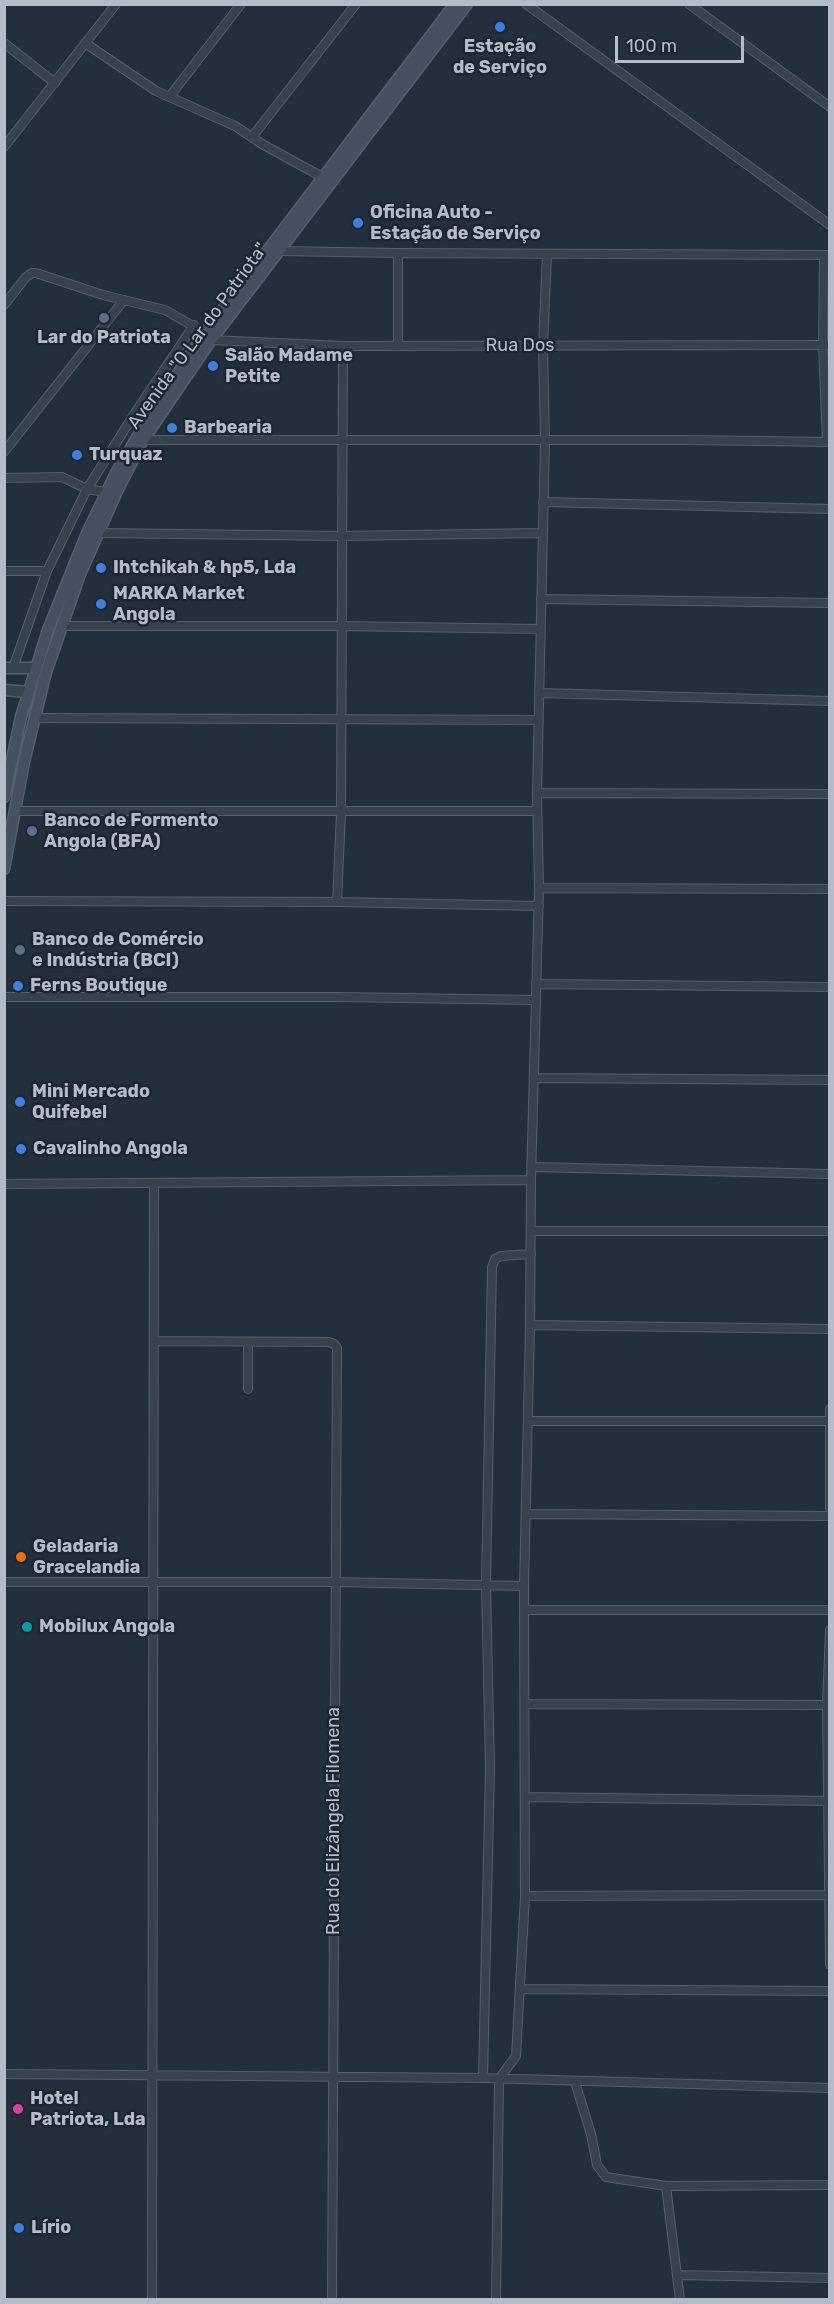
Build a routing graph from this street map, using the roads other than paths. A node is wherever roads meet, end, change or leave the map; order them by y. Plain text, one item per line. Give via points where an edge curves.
1 (117, 4) edge
2 (241, 4) edge
3 (356, 4) edge
4 (455, 4) edge
5 (467, 4) edge
6 (526, 4) edge
7 (689, 4) edge
8 (85, 43) junction
9 (4, 44) edge
10 (55, 83) junction
11 (170, 96) junction
12 (830, 107) edge
13 (252, 137) junction
14 (4, 147) edge
15 (324, 178) junction
16 (830, 225) edge
17 (279, 251) junction
18 (398, 253) junction
19 (547, 254) junction
20 (827, 255) edge
21 (124, 300) junction
22 (4, 305) edge
23 (194, 325) junction
24 (208, 337) junction
25 (826, 345) edge
26 (343, 346) junction
27 (398, 346) junction
28 (543, 346) junction
29 (143, 440) junction
30 (341, 441) junction
31 (545, 441) junction
32 (828, 442) edge
33 (4, 452) edge
34 (4, 478) edge
35 (87, 489) junction
36 (106, 492) junction
37 (543, 502) junction
38 (830, 508) edge
39 (98, 533) junction
40 (542, 533) junction
41 (341, 536) junction
42 (4, 571) edge
43 (46, 571) junction
44 (542, 599) junction
45 (830, 603) edge
46 (62, 626) junction
47 (340, 626) junction
48 (541, 629) junction
49 (9, 668) edge
50 (36, 668) junction
51 (4, 690) edge
52 (28, 692) junction
53 (540, 693) junction
54 (830, 701) edge
55 (34, 718) junction
56 (341, 719) junction
57 (539, 720) junction
58 (537, 793) junction
59 (830, 794) edge
60 (4, 797) edge
61 (15, 811) junction
62 (537, 812) junction
63 (341, 813) junction
64 (4, 869) edge
65 (539, 888) junction
66 (830, 889) edge
67 (4, 901) edge
68 (337, 902) junction
69 (539, 906) junction
70 (536, 984) junction
71 (830, 987) edge
72 (4, 997) edge
73 (535, 1000) junction
74 (535, 1078) junction
75 (830, 1080) edge
76 (532, 1167) junction
77 (830, 1174) edge
78 (531, 1180) junction
79 (154, 1183) junction
80 (4, 1184) edge
81 (531, 1231) junction
82 (830, 1231) edge
83 (531, 1254) junction
84 (530, 1325) junction
85 (830, 1329) edge
86 (155, 1341) junction
87 (248, 1342) junction
88 (248, 1389) dead end
89 (830, 1409) edge
90 (528, 1421) junction
91 (829, 1421) edge
92 (830, 1508) edge
93 (526, 1514) junction
94 (830, 1516) edge
95 (4, 1582) edge
96 (335, 1582) junction
97 (154, 1583) junction
98 (486, 1585) junction
99 (524, 1586) junction
100 (525, 1610) junction
101 (830, 1610) edge
102 (830, 1630) edge
103 (526, 1704) junction
104 (828, 1705) edge
105 (526, 1797) junction
106 (829, 1800) edge
107 (829, 1895) edge
108 (525, 1896) junction
109 (830, 1965) edge
110 (520, 1989) junction
111 (830, 1991) edge
112 (4, 2074) edge
113 (154, 2075) junction
114 (332, 2077) junction
115 (483, 2079) junction
116 (499, 2079) junction
117 (575, 2082) junction
118 (830, 2088) edge
119 (830, 2185) edge
120 (666, 2186) junction
121 (678, 2275) junction
122 (830, 2278) edge
123 (152, 2300) edge
124 (332, 2300) edge
125 (496, 2300) edge
126 (680, 2300) edge

1 - 8 street
2 - 11 street
3 - 13 street
4 - 15 main road, Avenida "O Lar do Patriota"
5 - 17 main road, Avenida "O Lar do Patriota"
6 - 16 street
7 - 12 street
8 - 10 street
8 - 11 street via 156,91
9 - 10 street
10 - 14 street
11 - 13 street
13 - 15 street
15 - 24 main road, Avenida "O Lar do Patriota"
17 - 18 street
17 - 24 main road, Avenida "O Lar do Patriota"
18 - 19 street
18 - 27 street
19 - 20 street
19 - 28 street
20 - 25 street
21 - 22 street via 32,273
21 - 23 street via 165,310
21 - 33 street
23 - 24 street
23 - 35 street
24 - 26 street, Rua Dos
24 - 29 main road, Avenida "O Lar do Patriota"
24 - 36 main road, Avenida "O Lar do Patriota" via 152,412
25 - 28 street, Rua Dos
25 - 32 street
26 - 27 street, Rua Dos
26 - 30 street
27 - 28 street, Rua Dos
28 - 31 street
29 - 30 street
29 - 39 main road, Avenida "O Lar do Patriota"
30 - 31 street
30 - 41 street
31 - 32 street
31 - 37 street
34 - 35 street via 62,477
35 - 36 street
35 - 43 street
36 - 50 main road, Avenida "O Lar do Patriota" via 79,551
37 - 38 street
37 - 40 street
39 - 41 street
39 - 46 main road, Avenida "O Lar do Patriota"
40 - 41 street
40 - 44 street
41 - 47 street
42 - 43 street
43 - 49 street
44 - 45 street
44 - 48 street
46 - 47 street
46 - 55 main road, Avenida "O Lar do Patriota"
47 - 48 street
47 - 56 street
48 - 53 street
49 - 50 street
50 - 52 main road, Avenida "O Lar do Patriota"
51 - 52 street
52 - 60 main road, Avenida "O Lar do Patriota"
53 - 54 street
53 - 57 street
55 - 56 street
55 - 61 main road, Avenida "O Lar do Patriota"
56 - 57 street
56 - 63 street
57 - 58 street
58 - 59 street
58 - 62 street
61 - 63 street
61 - 64 main road, Avenida "O Lar do Patriota"
62 - 63 street
62 - 65 street
63 - 68 street
65 - 66 street
65 - 69 street
67 - 68 street
68 - 69 street
69 - 70 street
70 - 71 street
70 - 73 street
72 - 73 street
73 - 74 street
74 - 75 street
74 - 76 street
76 - 77 street
76 - 78 street
78 - 79 street
78 - 81 street
79 - 80 street
79 - 86 street
81 - 82 street
81 - 83 street
83 - 84 street
83 - 98 street via 501,1256 492,1267
84 - 85 street
84 - 90 street
86 - 87 street
86 - 97 street
87 - 88 street
87 - 96 street, Rua do Elizângela Filomena via 329,1342 337,1348
89 - 91 street
90 - 91 street
90 - 93 street
91 - 92 street
93 - 94 street
93 - 99 street
95 - 97 street
96 - 97 street
96 - 98 street
96 - 114 street, Rua do Elizângela Filomena
97 - 113 street
98 - 99 street
98 - 115 street via 490,1767
99 - 100 street
100 - 101 street
100 - 103 street
102 - 104 street
103 - 104 street
103 - 105 street
104 - 106 street
105 - 106 street
105 - 108 street
106 - 107 street
107 - 108 street
107 - 109 street
108 - 110 street
110 - 111 street
110 - 116 street via 516,2056
112 - 113 street
113 - 114 street
113 - 123 street
114 - 115 street
114 - 124 street, Rua do Elizângela Filomena
115 - 116 street
116 - 117 street
116 - 125 street
117 - 118 street
117 - 120 street via 600,2172 613,2179
119 - 120 street
120 - 121 street
121 - 122 street
121 - 126 street

